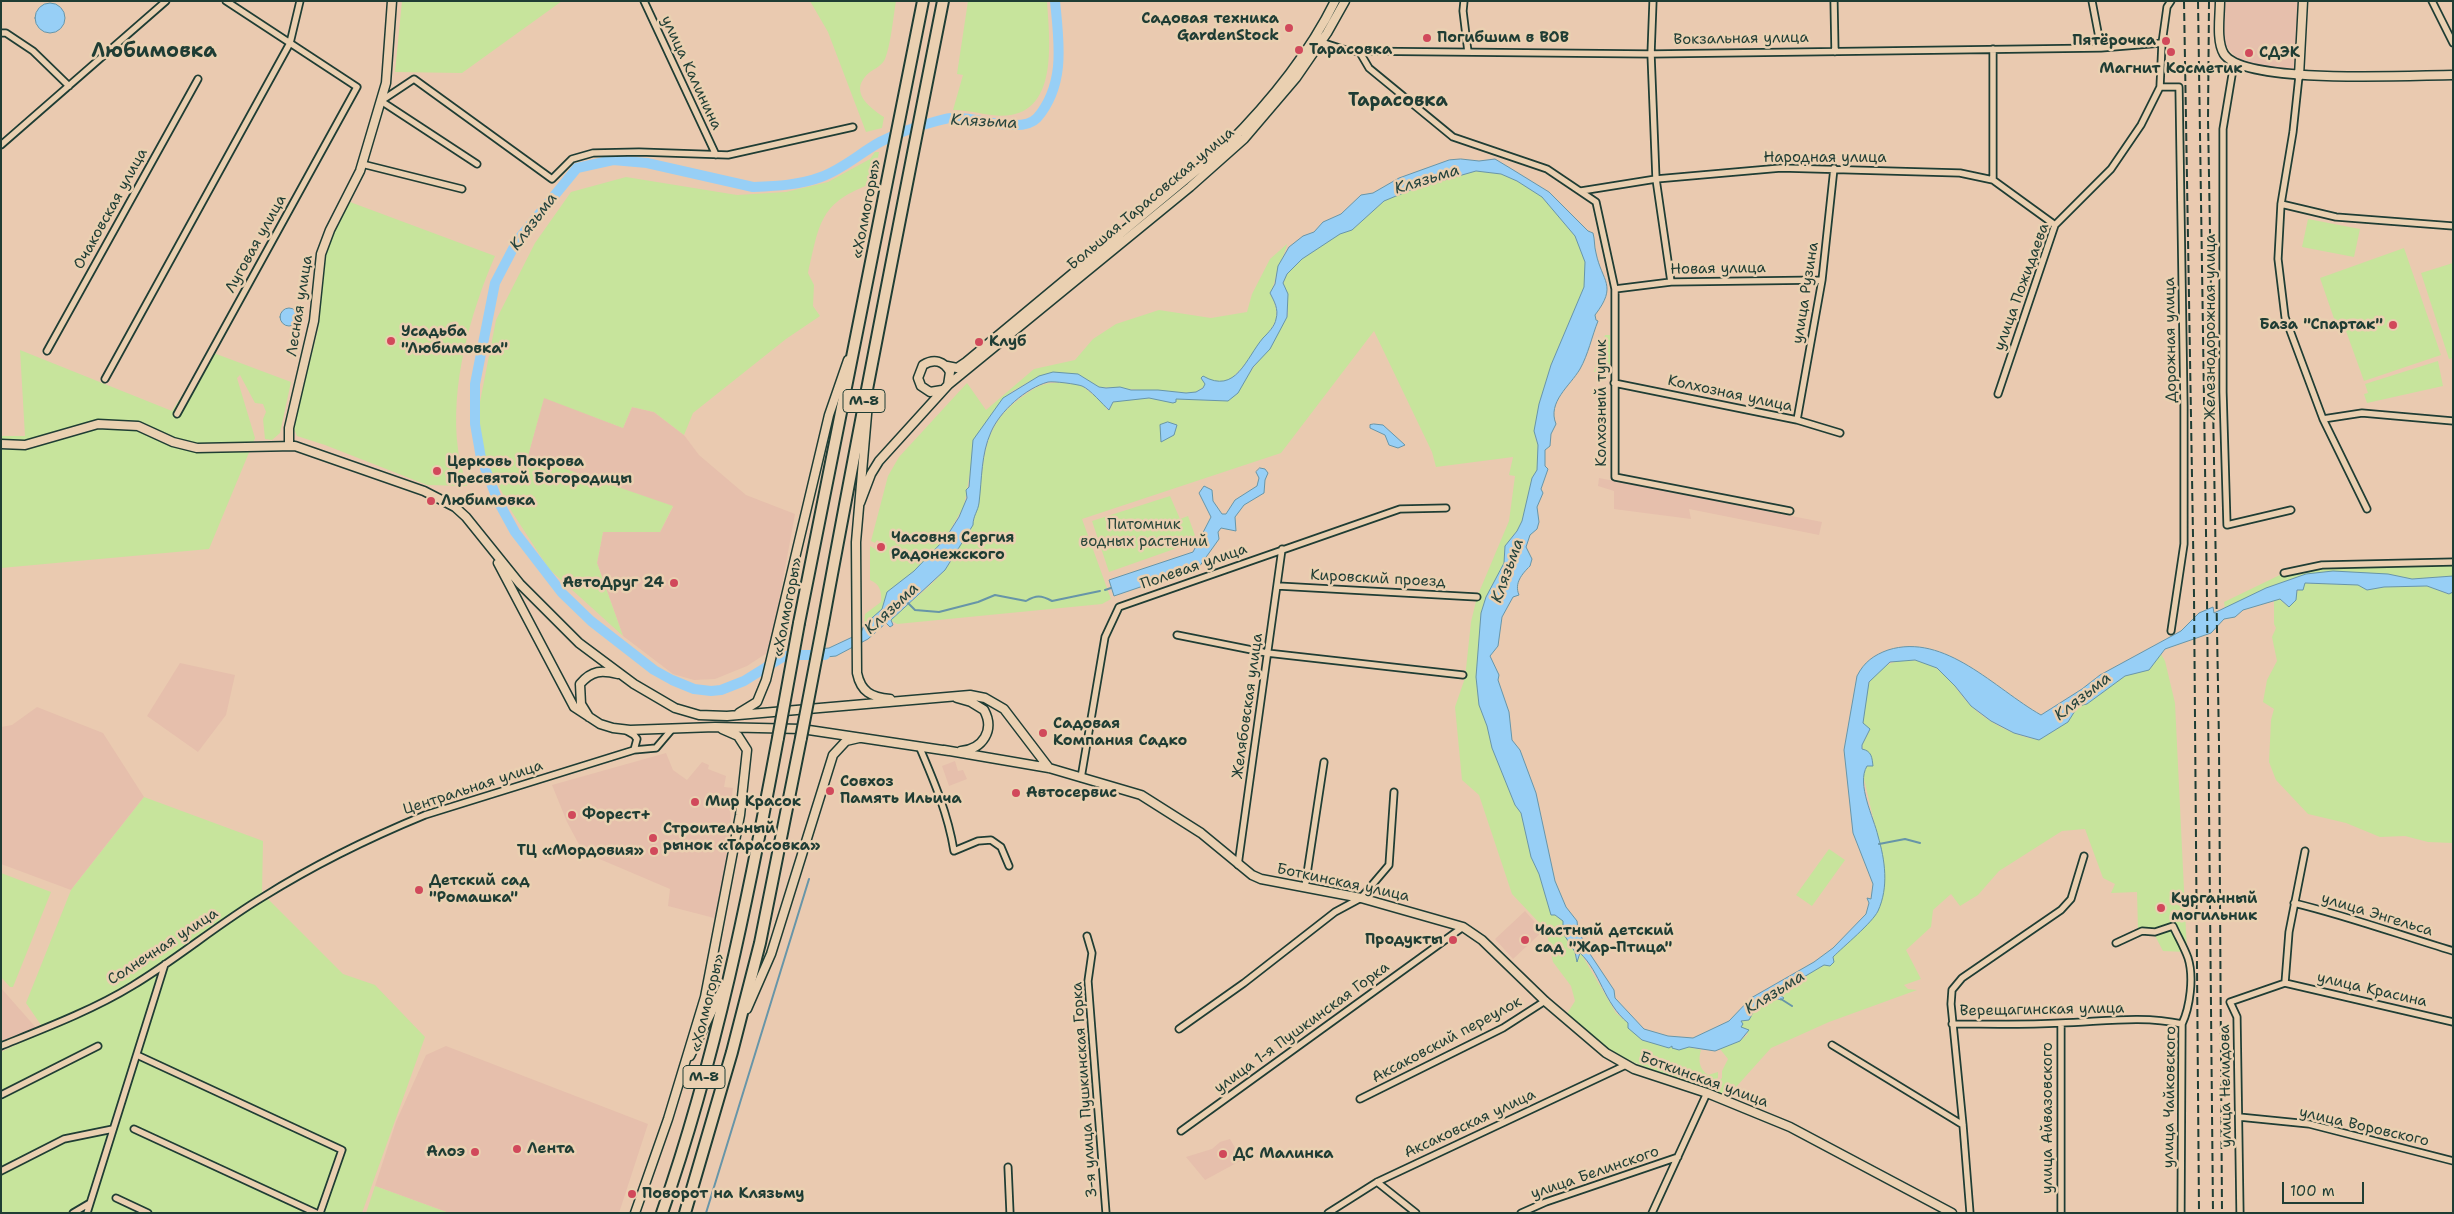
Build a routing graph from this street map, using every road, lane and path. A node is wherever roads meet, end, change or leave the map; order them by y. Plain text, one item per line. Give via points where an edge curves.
1 (166, 1) edge
2 (226, 1) edge
3 (300, 1) edge
4 (392, 1) edge
5 (644, 1) edge
6 (923, 1) edge
7 (943, 1) edge
8 (1335, 1) edge
9 (1345, 1) edge
10 (1464, 1) edge
11 (1653, 1) edge
12 (1834, 1) edge
13 (2092, 1) edge
14 (2172, 1) edge
15 (2220, 1) edge
16 (2303, 1) edge
17 (2432, 1) edge
18 (1, 33) edge
19 (1322, 42) junction
20 (290, 43) junction
21 (2162, 43) junction
22 (2453, 43) edge
23 (2101, 48) junction
24 (1993, 49) junction
25 (1359, 51) junction
26 (1468, 52) junction
27 (1835, 52) junction
28 (1652, 54) junction
29 (2234, 63) junction
30 (2453, 75) edge
31 (2299, 76) junction
32 (198, 79) dead end
33 (69, 86) junction
34 (2160, 87) junction
35 (381, 101) junction
36 (853, 126) dead end
37 (1, 146) edge
38 (716, 155) junction
39 (362, 164) junction
40 (477, 164) dead end
41 (1834, 168) junction
42 (1656, 179) junction
43 (1994, 180) junction
44 (462, 189) dead end
45 (1581, 191) junction
46 (2281, 204) junction
47 (2055, 225) junction
48 (2453, 226) edge
49 (1822, 280) junction
50 (1671, 282) junction
51 (1615, 289) junction
52 (856, 342) junction
53 (47, 351) dead end
54 (871, 360) junction
55 (947, 366) junction
56 (105, 379) dead end
57 (1614, 383) junction
58 (946, 387) junction
59 (1998, 394) dead end
60 (177, 414) dead end
61 (2323, 419) junction
62 (1797, 420) junction
63 (2453, 421) edge
64 (1840, 433) dead end
65 (1, 444) edge
66 (289, 445) junction
67 (860, 503) junction
68 (1446, 508) dead end
69 (2367, 509) dead end
70 (2292, 510) dead end
71 (1790, 511) dead end
72 (484, 540) junction
73 (1282, 550) junction
74 (2453, 562) edge
75 (2284, 573) dead end
76 (1278, 586) junction
77 (1477, 597) dead end
78 (2172, 631) dead end
79 (1177, 635) dead end
80 (1267, 653) junction
81 (622, 675) junction
82 (1463, 675) dead end
83 (952, 697) junction
84 (909, 701) junction
85 (727, 716) junction
86 (590, 718) junction
87 (715, 726) junction
88 (613, 728) junction
89 (673, 728) junction
90 (871, 738) junction
91 (919, 746) junction
92 (634, 750) junction
93 (944, 750) junction
94 (1324, 762) dead end
95 (1049, 768) junction
96 (1081, 778) junction
97 (1394, 792) dead end
98 (2305, 852) dead end
99 (2084, 856) dead end
100 (1238, 865) junction
101 (1008, 866) dead end
102 (1305, 887) junction
103 (262, 897) joint
104 (1361, 898) junction
105 (2294, 903) junction
106 (1463, 927) junction
107 (1087, 936) dead end
108 (2116, 942) dead end
109 (2453, 952) edge
110 (165, 964) junction
111 (730, 973) junction
112 (2285, 983) junction
113 (1545, 1001) junction
114 (2453, 1022) edge
115 (1952, 1024) junction
116 (2061, 1024) junction
117 (2182, 1024) junction
118 (1179, 1029) dead end
119 (737, 1031) junction
120 (1832, 1045) dead end
121 (1, 1046) edge
122 (98, 1046) dead end
123 (136, 1055) junction
124 (1626, 1065) junction
125 (681, 1074) junction
126 (1707, 1093) junction
127 (1, 1095) edge
128 (1360, 1099) dead end
129 (2239, 1117) junction
130 (1964, 1125) junction
131 (113, 1129) junction
132 (134, 1129) dead end
133 (1181, 1131) dead end
134 (1678, 1158) junction
135 (2453, 1161) edge
136 (1008, 1167) dead end
137 (1, 1172) edge
138 (1377, 1182) junction
139 (116, 1198) dead end
140 (90, 1203) junction
141 (73, 1213) edge
142 (87, 1213) edge
143 (148, 1213) edge
144 (316, 1213) edge
145 (320, 1213) edge
146 (635, 1213) edge
147 (662, 1213) edge
148 (685, 1213) edge
149 (1010, 1213) edge
150 (1106, 1213) edge
151 (1328, 1213) edge
152 (1416, 1213) edge
153 (1521, 1213) edge
154 (1652, 1213) edge
155 (1952, 1213) edge
156 (1970, 1213) edge
157 (2061, 1213) edge
158 (2181, 1213) edge
159 (2240, 1213) edge

1 - 33 street
2 - 20 street
3 - 20 street
4 - 35 main road, Лесная улица via 386,82
5 - 38 street, улица Калинина
6 - 52 highway, «Холмогоры» / М-8
7 - 54 highway, М-8
8 - 55 main road, Большая Тарасовская улица via 1305,54 1252,120 1226,146 966,362 957,368
9 - 19 main road, Большая Тарасовская улица
10 - 26 street
11 - 28 street
12 - 27 street
13 - 23 street
14 - 21 street, улица Пожидаева via 2167,7
15 - 29 main road via 2221,47
16 - 31 main road
17 - 22 street
18 - 33 street via 33,51
19 - 25 street, Вокзальная улица via 1340,49
19 - 58 main road, Большая Тарасовская улица via 1295,80 1244,139
20 - 56 street
20 - 60 street, Луговая улица via 357,87
21 - 23 street, Вокзальная улица
21 - 34 street, улица Пожидаева
23 - 24 street, Вокзальная улица
24 - 27 street, Вокзальная улица
24 - 43 street
25 - 26 street, Вокзальная улица
25 - 45 street, Колхозный тупик via 1369,68 1453,137 1546,169
26 - 28 street, Вокзальная улица
27 - 28 street, Вокзальная улица
28 - 42 street
29 - 31 main road
29 - 70 street, Железнодорожная улица via 2223,129 2223,392 2227,525
30 - 31 main road
31 - 46 street
32 - 53 street, Очаковская улица
33 - 37 street
34 - 47 street, улица Пожидаева via 2141,126 2112,169
34 - 78 street, Дорожная улица via 2178,87 2184,544
35 - 38 street via 414,79 552,179 572,160 593,153
35 - 39 main road, Лесная улица
35 - 40 street
36 - 38 street
39 - 44 street
39 - 66 main road, Лесная улица via 321,254 314,320 289,428
41 - 42 street, Народная улица via 1782,168
41 - 43 street, Народная улица via 1960,173
41 - 49 street, улица Рузина
42 - 45 street, Народная улица
42 - 50 street
43 - 47 street, Народная улица
45 - 51 street, Колхозный тупик via 1596,202
46 - 48 street via 2336,217
46 - 61 street via 2278,259 2285,317
47 - 59 street, улица Пожидаева
49 - 50 street, Новая улица
49 - 62 street, улица Рузина
50 - 51 street, Новая улица
51 - 57 street, Колхозный тупик
52 - 85 main road via 829,415 766,680 760,696 751,707
52 - 111 highway, «Холмогоры» / М-8, bridge
54 - 67 main road
54 - 119 highway, М-8, bridge via 764,924
55 - 58 main road via 950,376
55 - 58 main road via 940,361 930,361 923,364 918,373 924,389 936,392
57 - 62 street, Колхозная улица
57 - 71 street, Колхозный тупик via 1615,477
58 - 67 main road, Большая Тарасовская улица via 879,461
61 - 63 street via 2362,413
61 - 69 street
62 - 64 street, Колхозная улица
65 - 66 main road via 25,445 98,424 138,426 197,448
66 - 72 main road via 307,448 430,494 460,510
67 - 84 main road via 856,542 857,673 861,687 871,696
68 - 73 street, Полевая улица via 1400,509
72 - 81 main road via 520,584 578,643
72 - 86 main road via 532,626 564,693 574,707
73 - 76 street, Желябовская улица
73 - 96 street, Полевая улица via 1119,607 1105,637
74 - 75 street via 2322,565
76 - 77 street, Кировский проезд
76 - 80 street, Желябовская улица
79 - 80 street
80 - 82 street
80 - 100 street, Желябовская улица
81 - 85 main road via 675,708 699,715
81 - 86 main road via 596,672 580,684 581,704
83 - 84 main road
83 - 93 main road via 971,702 984,710 990,726 984,740 975,747 963,751
83 - 95 main road via 970,695 985,698 1004,709
84 - 85 main road
86 - 88 main road
87 - 89 main road
87 - 90 main road via 802,729
87 - 125 main road via 734,733 742,740 747,750 747,764 709,979
88 - 89 main road
88 - 92 street via 634,734 638,742
89 - 92 street, Центральная улица via 659,746
90 - 91 main road
90 - 119 main road via 846,741 833,755 771,954
91 - 93 main road
91 - 101 street via 941,798 954,851 978,841 991,840 1001,847
92 - 103 street, Центральная улица via 425,815 330,859
93 - 95 main road, Боткинская улица
94 - 102 street
95 - 96 main road, Боткинская улица
96 - 100 main road, Боткинская улица via 1141,795 1201,833
97 - 104 street via 1389,865
98 - 105 street
99 - 115 street, Верещагинская улица via 2071,899 2061,910 1962,978 1952,990
100 - 102 main road, Боткинская улица via 1261,879
102 - 104 main road, Боткинская улица
103 - 110 street, Солнечная улица
104 - 106 main road, Боткинская улица
104 - 118 street via 1335,912
105 - 109 street, улица Энгельса via 2334,912
105 - 112 street
106 - 113 main road, Боткинская улица via 1482,940
106 - 133 street, улица 1-я Пушкинская Горка
107 - 150 street, 3-я улица Пушкинская Горка via 1092,953 1088,981
108 - 117 street, улица Чайковского via 2142,930 2155,932 2173,926 2189,960 2187,1013
110 - 121 street, Солнечная улица via 130,987
110 - 123 street
111 - 125 main road
111 - 147 highway, «Холмогоры» / М-8 via 713,1048
112 - 114 street, улица Красина
112 - 129 street, улица Нелидова via 2230,1002 2237,1017
113 - 124 main road, Боткинская улица via 1589,1040
113 - 128 street, Аксаковский переулок via 1503,1028
115 - 116 street, Верещагинская улица
115 - 130 street
116 - 117 street, Верещагинская улица via 2110,1020
116 - 157 street, улица Айвазовского
117 - 158 street, улица Чайковского
119 - 148 highway, М-8
120 - 130 street
122 - 127 street
123 - 131 street
123 - 145 street via 342,1150
124 - 126 main road, Боткинская улица
124 - 138 street, Аксаковская улица
125 - 146 main road
126 - 134 street
126 - 155 main road, Боткинская улица via 1809,1136
129 - 135 street, улица Воровского via 2309,1124
129 - 159 street, улица Нелидова
130 - 156 street
131 - 137 street via 64,1139
131 - 140 street
132 - 144 street
134 - 153 street, улица Белинского
134 - 154 street
136 - 149 street
138 - 151 street, Аксаковская улица
138 - 152 street
139 - 143 street
140 - 141 street
140 - 142 street

